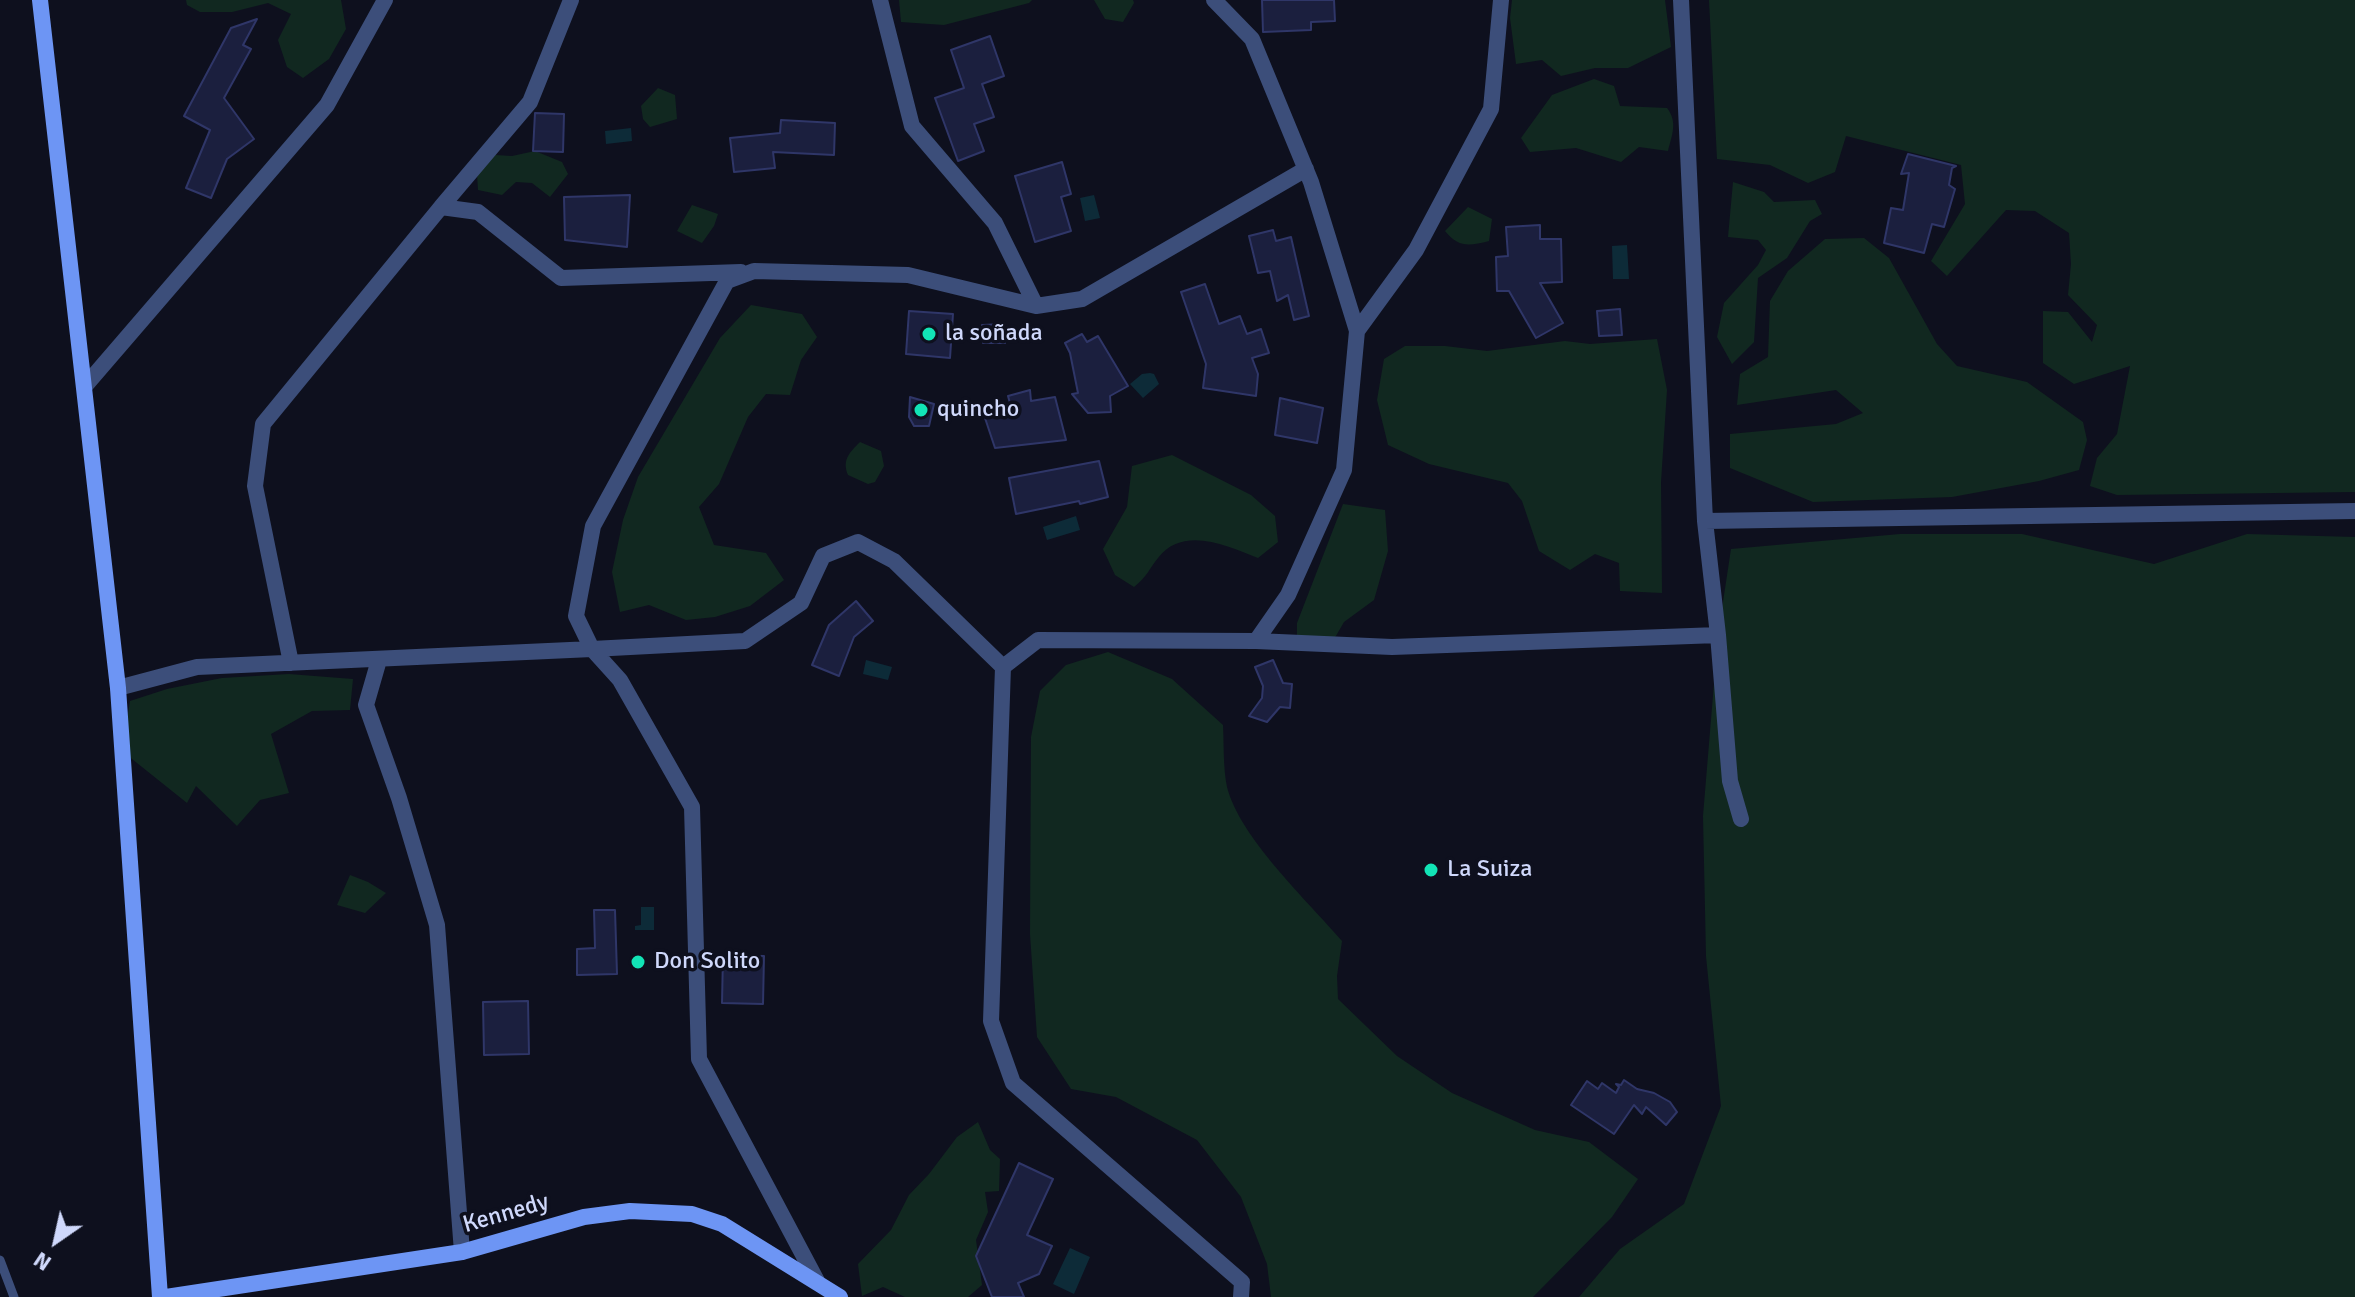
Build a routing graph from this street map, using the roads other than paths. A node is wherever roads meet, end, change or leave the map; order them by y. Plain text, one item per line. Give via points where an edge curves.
1 (40, 0) edge
2 (385, 0) edge
3 (571, 0) edge
4 (880, 0) edge
5 (1214, 0) edge
6 (1501, 0) edge
7 (1681, 0) edge
8 (1306, 169) junction
9 (441, 207) junction
10 (754, 271) junction
11 (1036, 306) junction
12 (1357, 331) junction
13 (85, 386) junction
14 (2355, 511) edge
15 (1705, 521) junction
16 (1718, 635) junction
17 (1256, 641) junction
18 (592, 649) junction
19 (379, 660) junction
20 (291, 663) junction
21 (1003, 667) junction
22 (118, 688) junction
23 (1741, 819) dead end
24 (462, 1252) junction
25 (0, 1260) edge
26 (817, 1281) junction
27 (14, 1297) edge
28 (163, 1297) edge
29 (840, 1297) edge
30 (1241, 1297) edge

1 - 13 street
2 - 13 street via 327,105
3 - 9 street via 530,102
4 - 11 street via 912,126 995,223
5 - 8 street via 1252,39
6 - 12 street via 1491,109 1416,250
7 - 15 street
8 - 11 street via 1082,299
8 - 12 street
9 - 10 street via 478,212 561,278
9 - 20 street via 263,424 255,486
10 - 11 street via 908,275
10 - 18 street via 727,281 593,526 576,616
12 - 17 street via 1344,470 1288,595
13 - 22 street
14 - 15 street
15 - 16 street
16 - 17 street via 1392,647
16 - 23 street via 1730,781
17 - 21 street via 1038,640
18 - 19 street
18 - 21 street via 745,641 801,603 823,556 858,542 894,561
18 - 26 street via 620,680 692,807 699,1059
19 - 20 street
19 - 24 street via 366,705 437,925
20 - 22 street via 197,667
21 - 30 street via 991,1021 1013,1083 1242,1282
22 - 28 street
24 - 26 street, Kennedy via 584,1217 630,1211 692,1214 722,1224
24 - 28 street, Kennedy
25 - 27 lane
26 - 29 street, Kennedy

